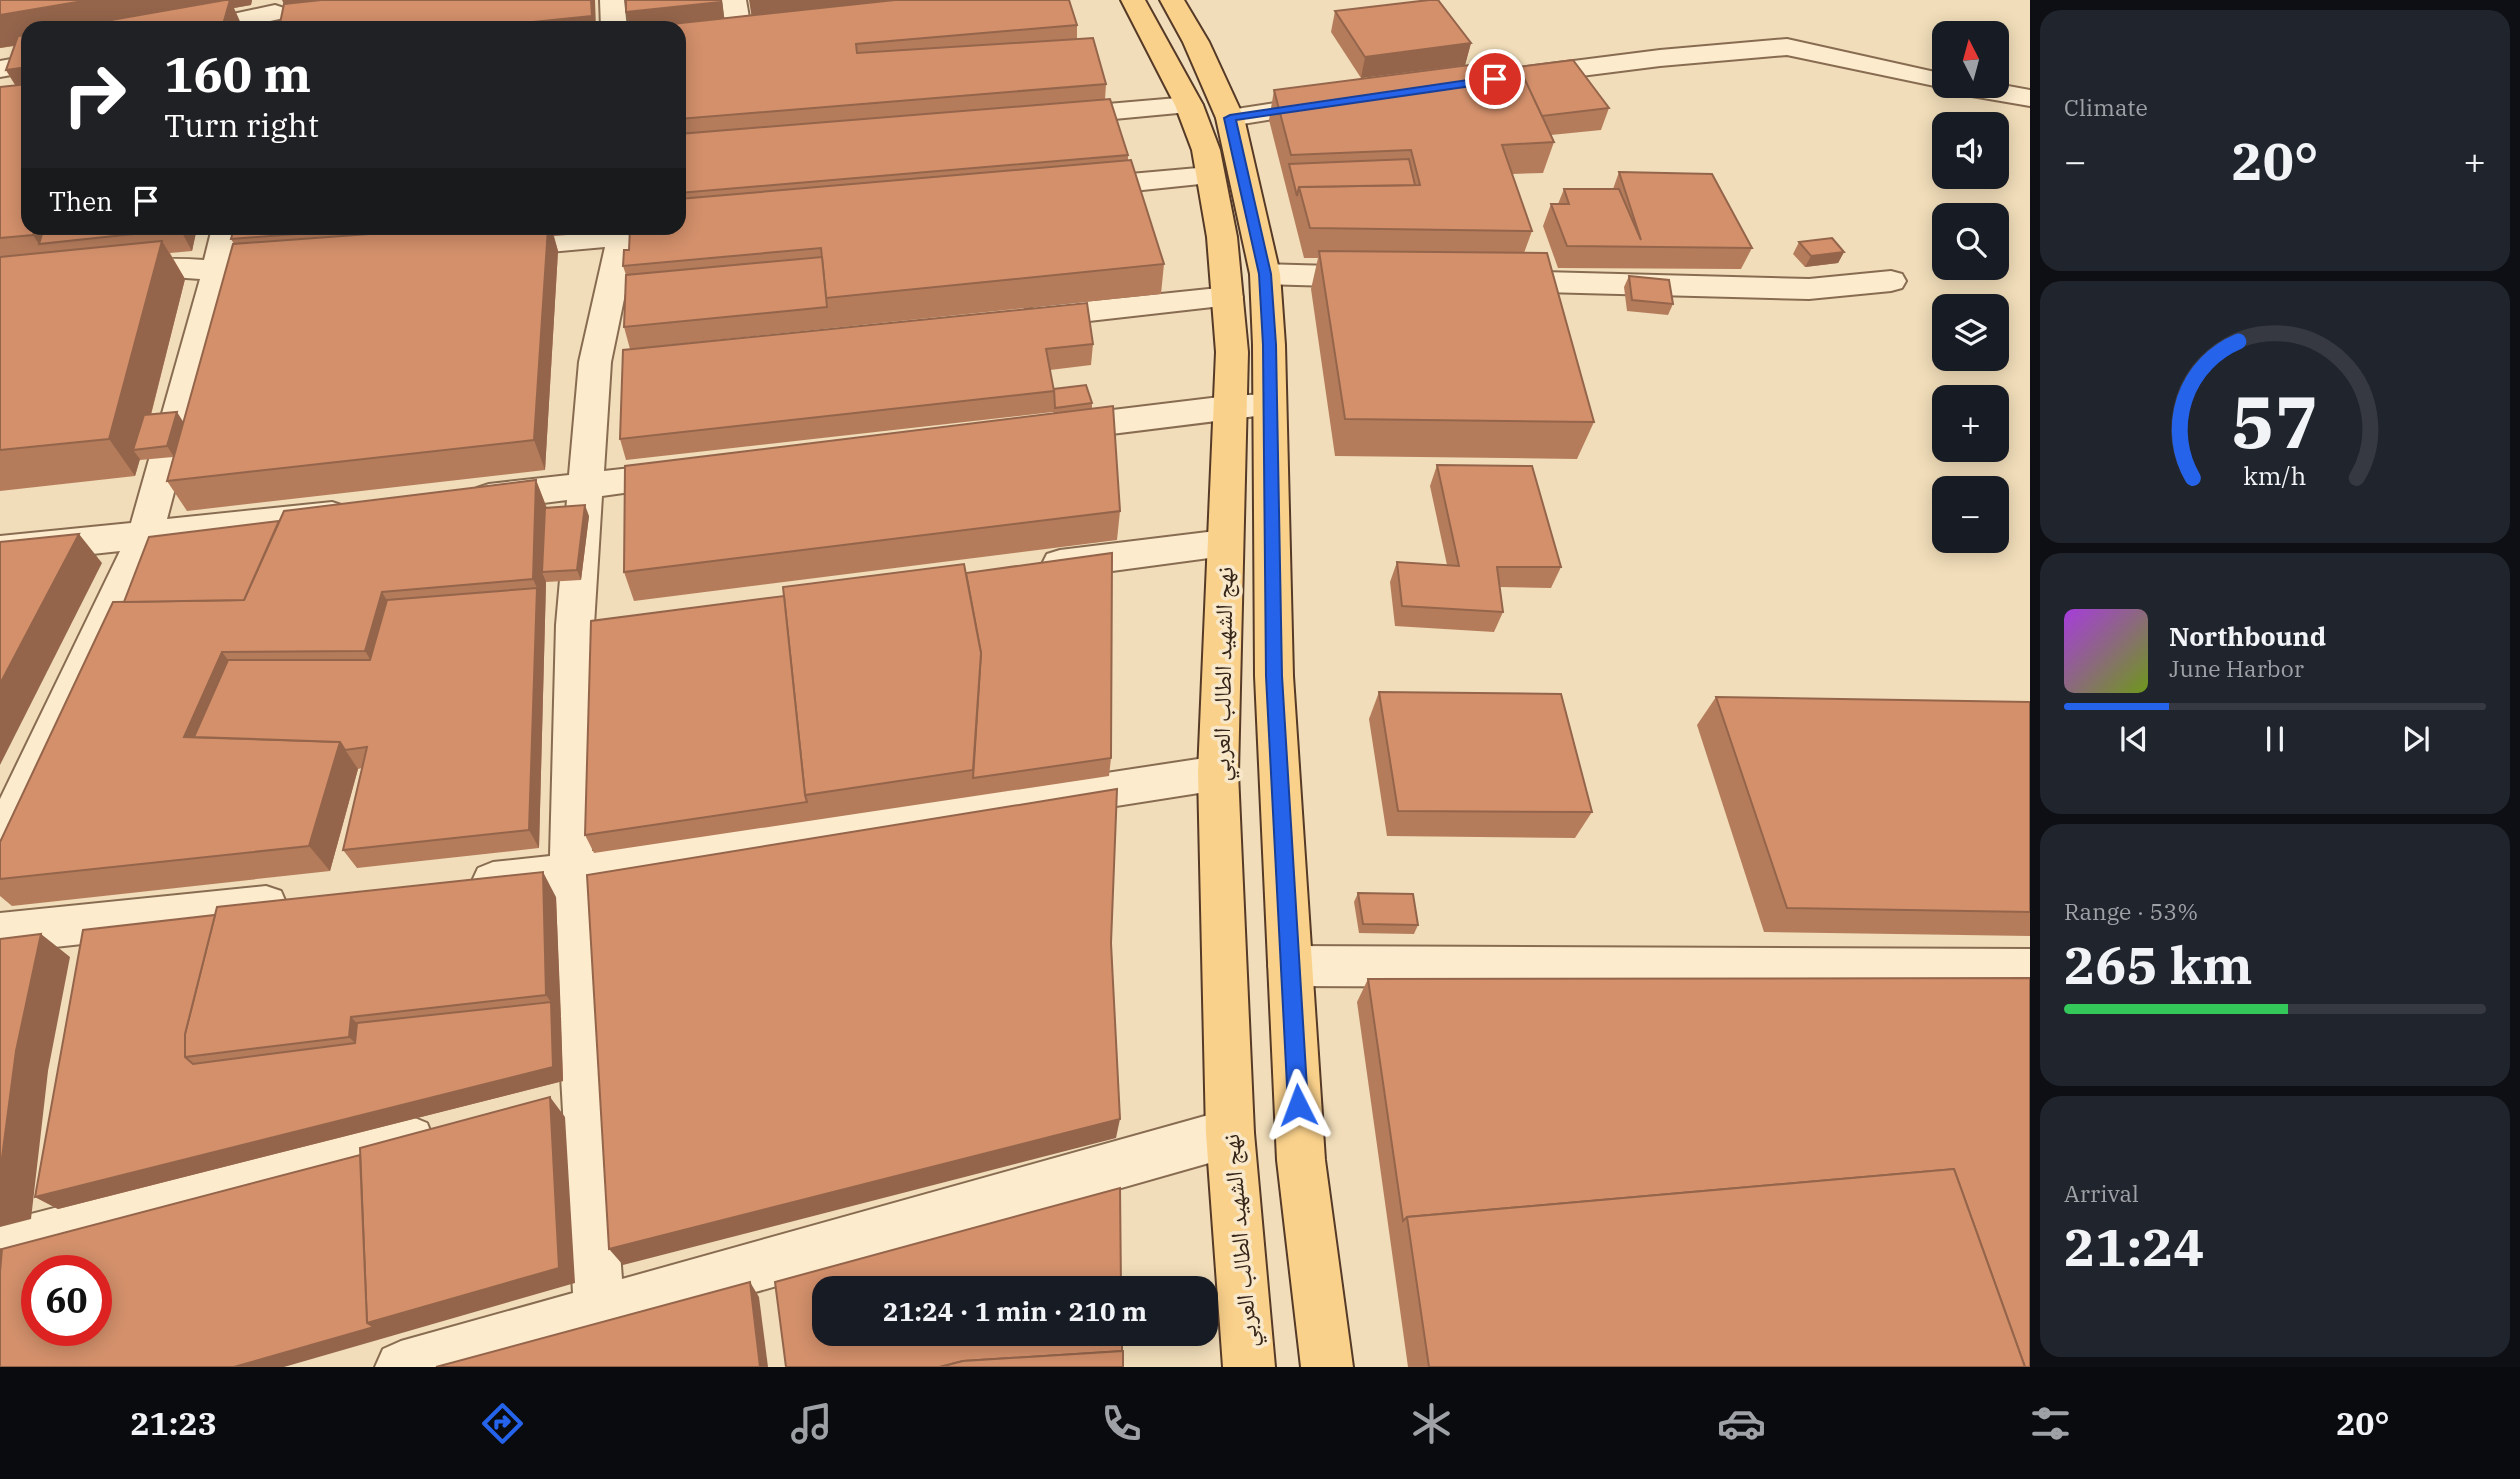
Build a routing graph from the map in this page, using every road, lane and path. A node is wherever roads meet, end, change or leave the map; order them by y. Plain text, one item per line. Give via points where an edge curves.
1 (612, 0) edge
2 (734, 0) edge
3 (1133, 0) edge
4 (1172, 0) edge
5 (274, 14) edge
6 (237, 21) edge
7 (614, 21) edge
8 (765, 26) edge
9 (21, 65) edge
10 (0, 69) edge
11 (1495, 79) edge
12 (1932, 79) edge
13 (2009, 94) edge
14 (2030, 98) edge
15 (1349, 100) edge
16 (1189, 105) junction
17 (1037, 118) edge
18 (1230, 118) junction
19 (1209, 176) junction
20 (1060, 189) edge
21 (225, 235) edge
22 (589, 235) edge
23 (628, 235) edge
24 (474, 249) edge
25 (271, 266) edge
26 (217, 271) junction
27 (106, 274) edge
28 (1265, 274) junction
29 (1403, 278) edge
30 (1472, 280) edge
31 (1891, 281) dead end
32 (1228, 297) junction
33 (1008, 320) edge
34 (1269, 405) junction
35 (1228, 407) junction
36 (1037, 431) edge
37 (710, 471) edge
38 (587, 486) junction
39 (463, 500) edge
40 (366, 511) edge
41 (145, 535) junction
42 (1224, 543) junction
43 (0, 550) edge
44 (1031, 568) edge
45 (1218, 773) junction
46 (0, 842) edge
47 (571, 873) junction
48 (462, 885) edge
49 (298, 902) edge
50 (0, 933) edge
51 (1290, 966) junction
52 (2030, 969) edge
53 (452, 1128) edge
54 (1230, 1133) junction
55 (30, 1226) edge
56 (599, 1310) junction
57 (401, 1367) edge
58 (1249, 1367) edge
59 (1327, 1367) edge

1 - 7 street
2 - 8 street via 726,30
3 - 16 main road, نهج الشهيد الطالب العربي
4 - 18 main road, نهج الشهيد الطالب العربي
5 - 6 street
9 - 10 street
11 - 12 street via 1787,47
13 - 14 street
15 - 18 street
16 - 17 street
16 - 19 main road, نهج الشهيد الطالب العربي via 1206,150
18 - 28 main road, نهج الشهيد الطالب العربي
19 - 20 street
19 - 32 main road, نهج الشهيد الطالب العربي
21 - 26 street
22 - 24 street
23 - 38 street via 607,298 609,360
25 - 26 street
26 - 27 street via 172,267
26 - 41 street
28 - 29 street
28 - 34 main road, نهج الشهيد الطالب العربي
30 - 31 street via 1788,289
32 - 33 street
32 - 35 main road, نهج الشهيد الطالب العربي via 1232,352
34 - 35 street
34 - 51 main road, نهج الشهيد الطالب العربي via 1274,676
35 - 36 street
35 - 42 main road, نهج الشهيد الطالب العربي
37 - 38 street
38 - 39 street
38 - 47 street via 589,623
40 - 41 street
41 - 43 street
41 - 46 street
42 - 44 street
42 - 45 main road, نهج الشهيد الطالب العربي
45 - 47 street
45 - 54 main road, نهج الشهيد الطالب العربي
47 - 48 street
47 - 56 street via 565,1099
49 - 50 street via 89,944
51 - 52 street
51 - 59 main road, نهج الشهيد الطالب العربي via 1301,1160
53 - 55 street
54 - 56 street
54 - 58 main road, نهج الشهيد الطالب العربي
56 - 57 street

